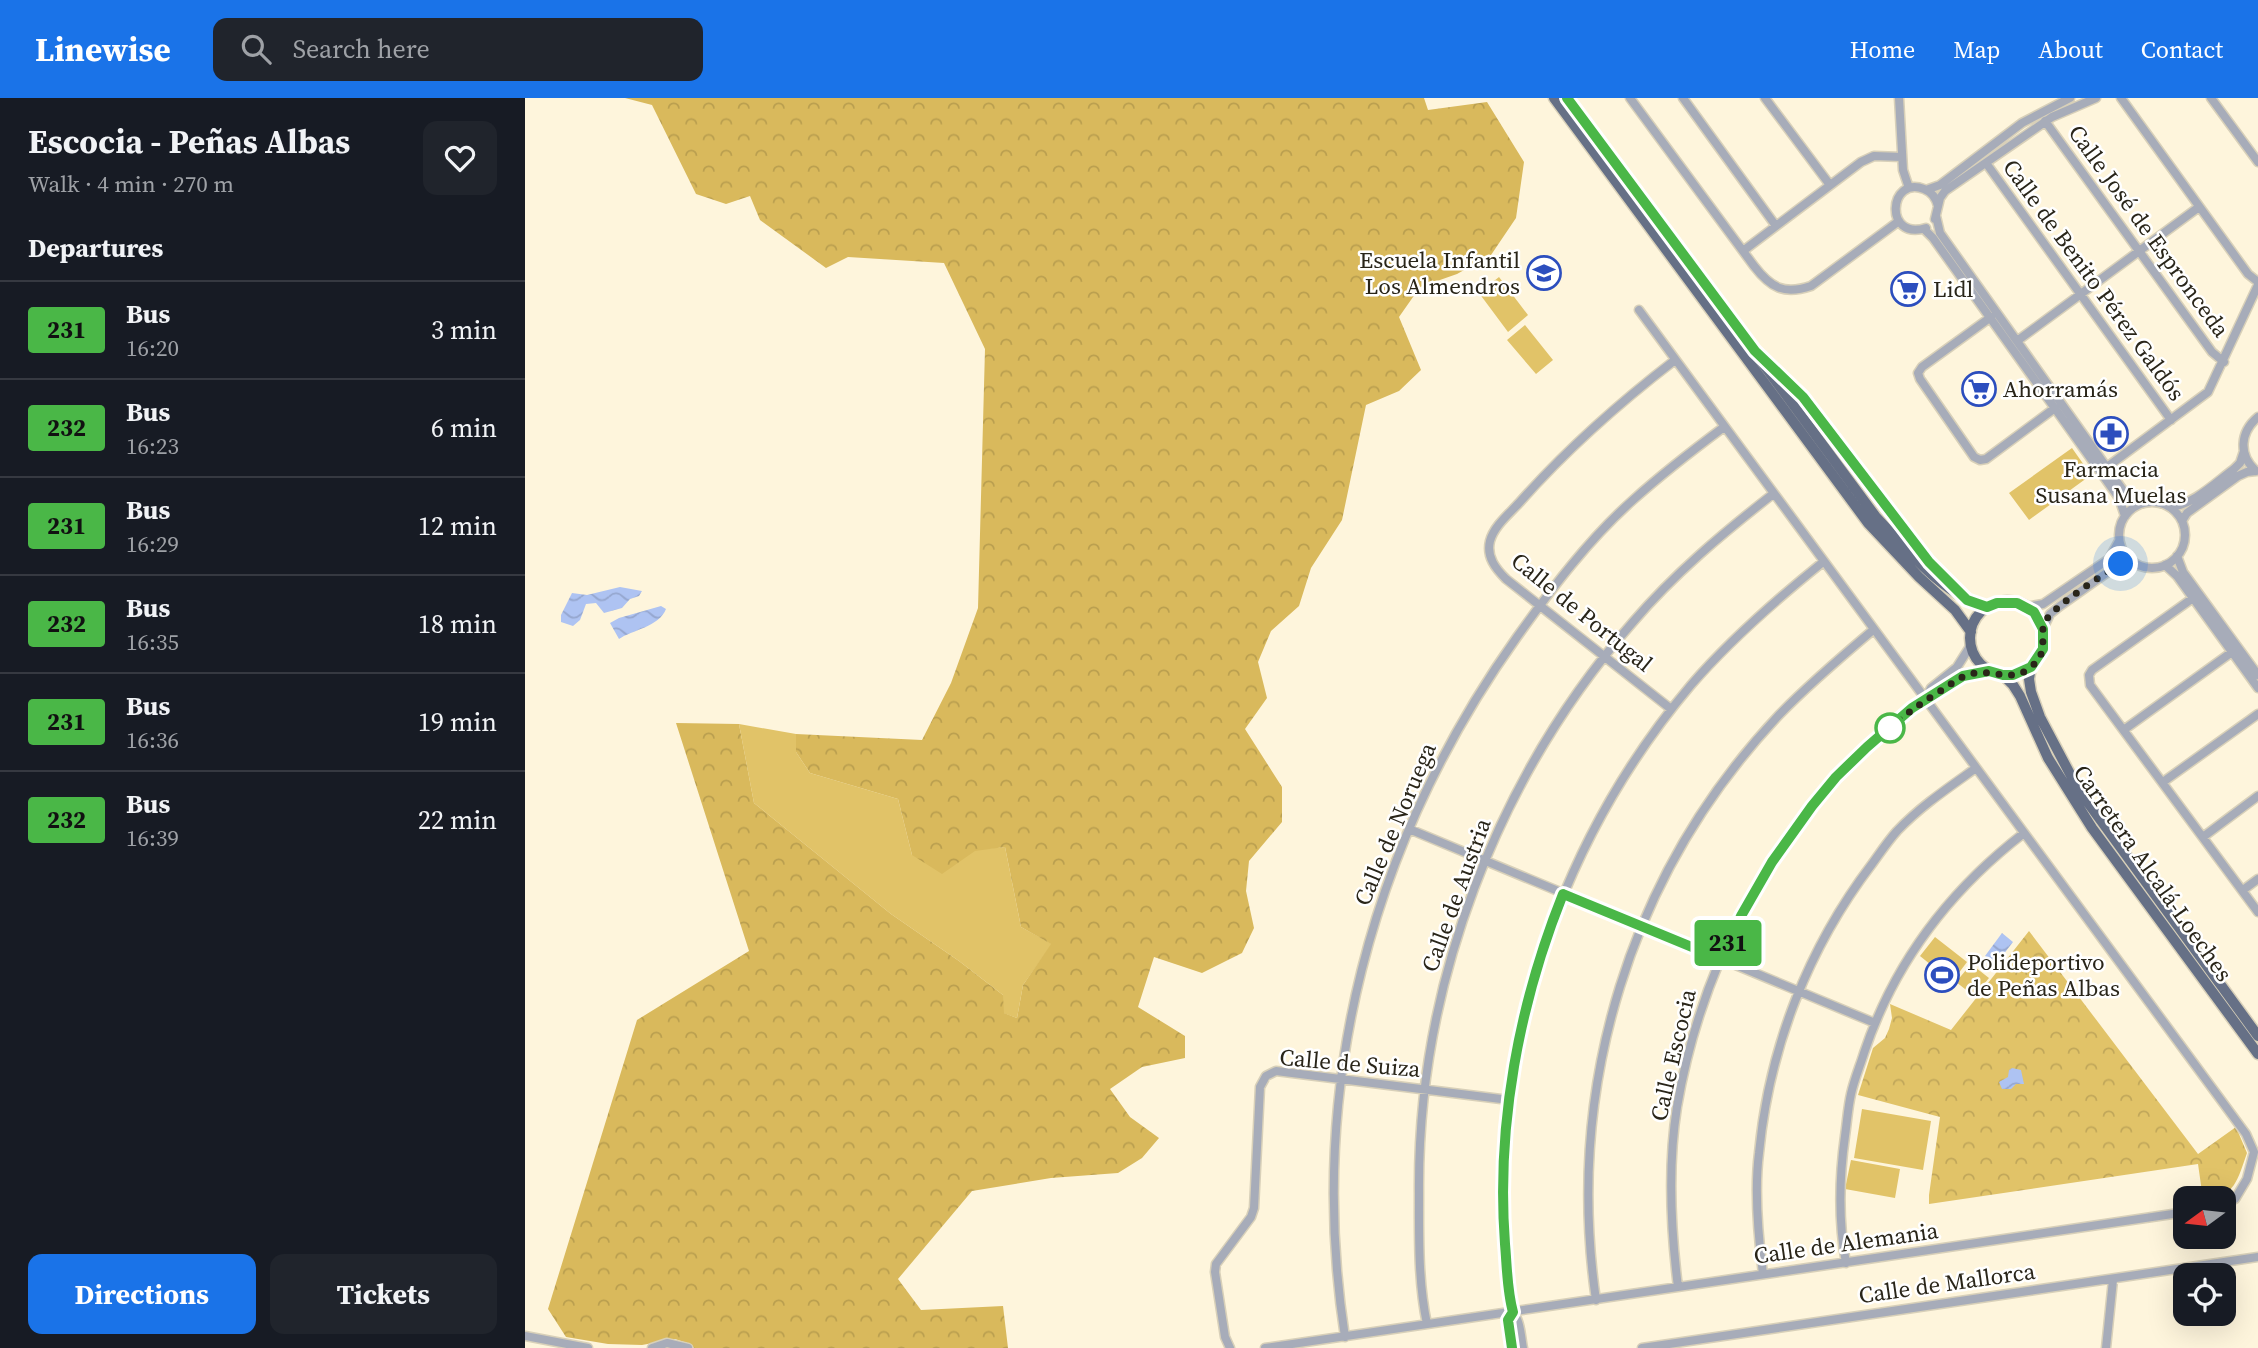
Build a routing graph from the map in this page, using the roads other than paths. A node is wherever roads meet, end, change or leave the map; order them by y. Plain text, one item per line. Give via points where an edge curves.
1 (1554, 98) edge
2 (1567, 98) edge
3 (1683, 98) edge
4 (1765, 98) edge
5 (1899, 98) edge
6 (2070, 98) edge
7 (2096, 98) edge
8 (2120, 98) edge
9 (2211, 98) edge
10 (1632, 99) edge
11 (2054, 106) edge
12 (2045, 121) junction
13 (1902, 157) junction
14 (2258, 162) edge
15 (1986, 163) junction
16 (1830, 185) junction
17 (1909, 188) junction
18 (1926, 190) junction
19 (1938, 206) junction
20 (2199, 207) junction
21 (1936, 216) junction
22 (1899, 221) junction
23 (1776, 226) junction
24 (1924, 229) junction
25 (1743, 251) junction
26 (2140, 251) junction
27 (2258, 283) edge
28 (2081, 294) junction
29 (1639, 310) dead end
30 (1991, 317) junction
31 (2017, 341) junction
32 (1675, 360) junction
33 (2224, 362) junction
34 (2055, 408) junction
35 (2258, 417) edge
36 (2171, 420) junction
37 (1724, 427) junction
38 (2243, 451) junction
39 (2107, 467) junction
40 (2257, 472) edge
41 (1773, 494) junction
42 (2139, 504) junction
43 (2170, 507) junction
44 (2125, 516) junction
45 (2182, 521) junction
46 (2119, 541) junction
47 (2177, 556) junction
48 (2132, 561) junction
49 (1823, 562) junction
50 (2165, 565) junction
51 (2193, 598) junction
52 (1539, 605) junction
53 (1987, 607) junction
54 (2026, 607) junction
55 (2043, 629) junction
56 (1873, 630) junction
57 (1971, 632) junction
58 (1971, 645) junction
59 (2232, 652) junction
60 (1605, 655) junction
61 (2031, 667) junction
62 (1989, 671) junction
63 (2003, 675) junction
64 (2258, 675) edge
65 (2258, 688) edge
66 (1926, 699) junction
67 (1671, 709) junction
68 (2258, 714) edge
69 (2125, 729) junction
70 (1976, 768) junction
71 (2163, 782) junction
72 (2258, 796) edge
73 (1409, 829) junction
74 (2024, 833) junction
75 (2203, 837) junction
76 (1485, 862) junction
77 (2258, 879) edge
78 (2242, 890) junction
79 (1563, 894) junction
80 (2258, 912) edge
81 (1641, 926) junction
82 (1721, 959) junction
83 (1799, 991) junction
84 (1875, 1023) junction
85 (2258, 1036) edge
86 (2258, 1054) edge
87 (1342, 1079) junction
88 (1425, 1088) junction
89 (1509, 1100) junction
90 (2237, 1196) edge
91 (2173, 1214) edge
92 (2258, 1257) edge
93 (1846, 1263) junction
94 (1763, 1275) junction
95 (2113, 1280) junction
96 (1678, 1287) junction
97 (1595, 1300) junction
98 (1513, 1312) junction
99 (1427, 1324) junction
100 (525, 1336) edge
101 (1345, 1338) junction
102 (588, 1348) edge
103 (652, 1348) edge
104 (688, 1348) edge
105 (1230, 1348) edge
106 (1265, 1348) edge
107 (1511, 1348) edge
108 (1523, 1348) edge
109 (1642, 1348) edge
110 (2105, 1348) edge

1 - 57 main road via 1868,523
2 - 53 main road via 1877,517 1925,568 1967,600
3 - 23 street
4 - 16 street
5 - 13 street
6 - 11 street
7 - 11 street
8 - 20 street
9 - 14 street
10 - 25 street
11 - 12 street
11 - 18 street via 2022,123 1940,185
12 - 15 street
12 - 26 street, Calle José de Espronceda
13 - 16 street via 1866,159
13 - 17 street
15 - 19 street via 1945,191
15 - 28 street, Calle de Benito Pérez Galdós
16 - 23 street
17 - 18 street
17 - 22 street via 1895,203
18 - 19 street
19 - 21 street
20 - 26 street
20 - 27 street
21 - 24 street
21 - 31 street via 1940,233
22 - 24 street via 1914,230
22 - 25 street via 1811,286 1798,290 1774,286 1764,279
23 - 25 street
24 - 30 street
26 - 28 street
26 - 33 street, Calle José de Espronceda via 2212,352
27 - 33 street
28 - 31 street
28 - 36 street, Calle de Benito Pérez Galdós
29 - 32 street
30 - 34 street
30 - 34 street via 1918,373 1974,457 1986,458
31 - 39 street
32 - 37 street
32 - 52 street, Calle de Portugal via 1570,449 1493,534 1489,551 1495,566
33 - 36 street via 2209,392
34 - 44 street via 2119,498
35 - 38 street via 2245,432
36 - 39 street
37 - 41 street
37 - 52 street, Calle de Noruega via 1632,500
38 - 40 street
38 - 43 street via 2234,470 2188,502
39 - 42 street via 2130,500
40 - 45 street via 2238,476
41 - 49 street
41 - 60 street, Calle de Austria via 1691,562
42 - 43 street
42 - 44 street
43 - 45 street
44 - 46 street
45 - 47 street via 2184,539
46 - 48 street
46 - 54 street via 2109,559 2043,604
47 - 50 street
47 - 64 street via 2183,572
48 - 50 street via 2148,568
48 - 55 street via 2115,567 2060,606
49 - 56 street
49 - 67 street via 1756,619
50 - 51 street
51 - 59 street
51 - 69 street via 2089,675 2090,684
52 - 60 street, Calle de Portugal
52 - 73 street, Calle de Noruega via 1449,745
53 - 54 main road via 2007,601
53 - 57 main road
54 - 55 main road
55 - 61 main road via 2043,649
56 - 66 street
56 - 81 street via 1779,715 1724,782 1676,853
57 - 58 main road
58 - 62 main road
58 - 66 street, Calle Escocia
59 - 65 street
59 - 69 street
60 - 67 street, Calle de Portugal
60 - 76 street, Calle de Austria via 1524,777
61 - 63 main road
61 - 85 main road, Carretera Alcalá-Loeches via 2035,704 2078,789
62 - 63 main road
62 - 66 street, Calle Escocia via 1963,676
63 - 86 main road, Carretera Alcalá-Loeches via 2020,696 2048,758 2092,828
66 - 70 street
66 - 82 street, Calle Escocia via 1867,747 1812,806 1772,862
67 - 79 street via 1611,799
68 - 71 street
69 - 71 street
70 - 74 street
70 - 83 street via 1927,802 1896,832 1822,939
71 - 75 street
72 - 75 street
73 - 76 street
73 - 87 street, Calle de Noruega via 1364,955
74 - 84 street via 1969,880 1927,928
74 - 90 street via 2246,1134 2254,1152
75 - 78 street
76 - 79 street
76 - 88 street, Calle de Austria via 1438,1003
77 - 78 street
78 - 80 street
79 - 81 street
79 - 89 street via 1528,999
81 - 82 street
81 - 97 street via 1615,1000 1597,1081 1587,1164
82 - 83 street
82 - 96 street, Calle Escocia via 1695,1029 1677,1108 1672,1232
83 - 84 street
83 - 94 street via 1770,1080 1758,1154
84 - 93 street via 1851,1092 1840,1176
87 - 88 street, Calle de Suiza
87 - 101 street, Calle de Noruega via 1334,1240
87 - 105 street, Calle de Suiza via 1276,1071 1262,1080 1254,1208 1215,1272
88 - 89 street, Calle de Suiza
88 - 99 street, Calle de Austria via 1418,1156
89 - 98 street via 1503,1220
91 - 93 street, Calle de Alemania
92 - 95 street, Calle de Mallorca
93 - 94 street, Calle de Alemania
94 - 96 street, Calle de Alemania
95 - 109 street, Calle de Mallorca
95 - 110 street
96 - 97 street, Calle de Alemania
97 - 98 street, Calle de Alemania
98 - 99 street
98 - 107 street via 1508,1320
98 - 108 street
99 - 101 street
100 - 102 street
101 - 106 street
103 - 104 street via 667,1343

